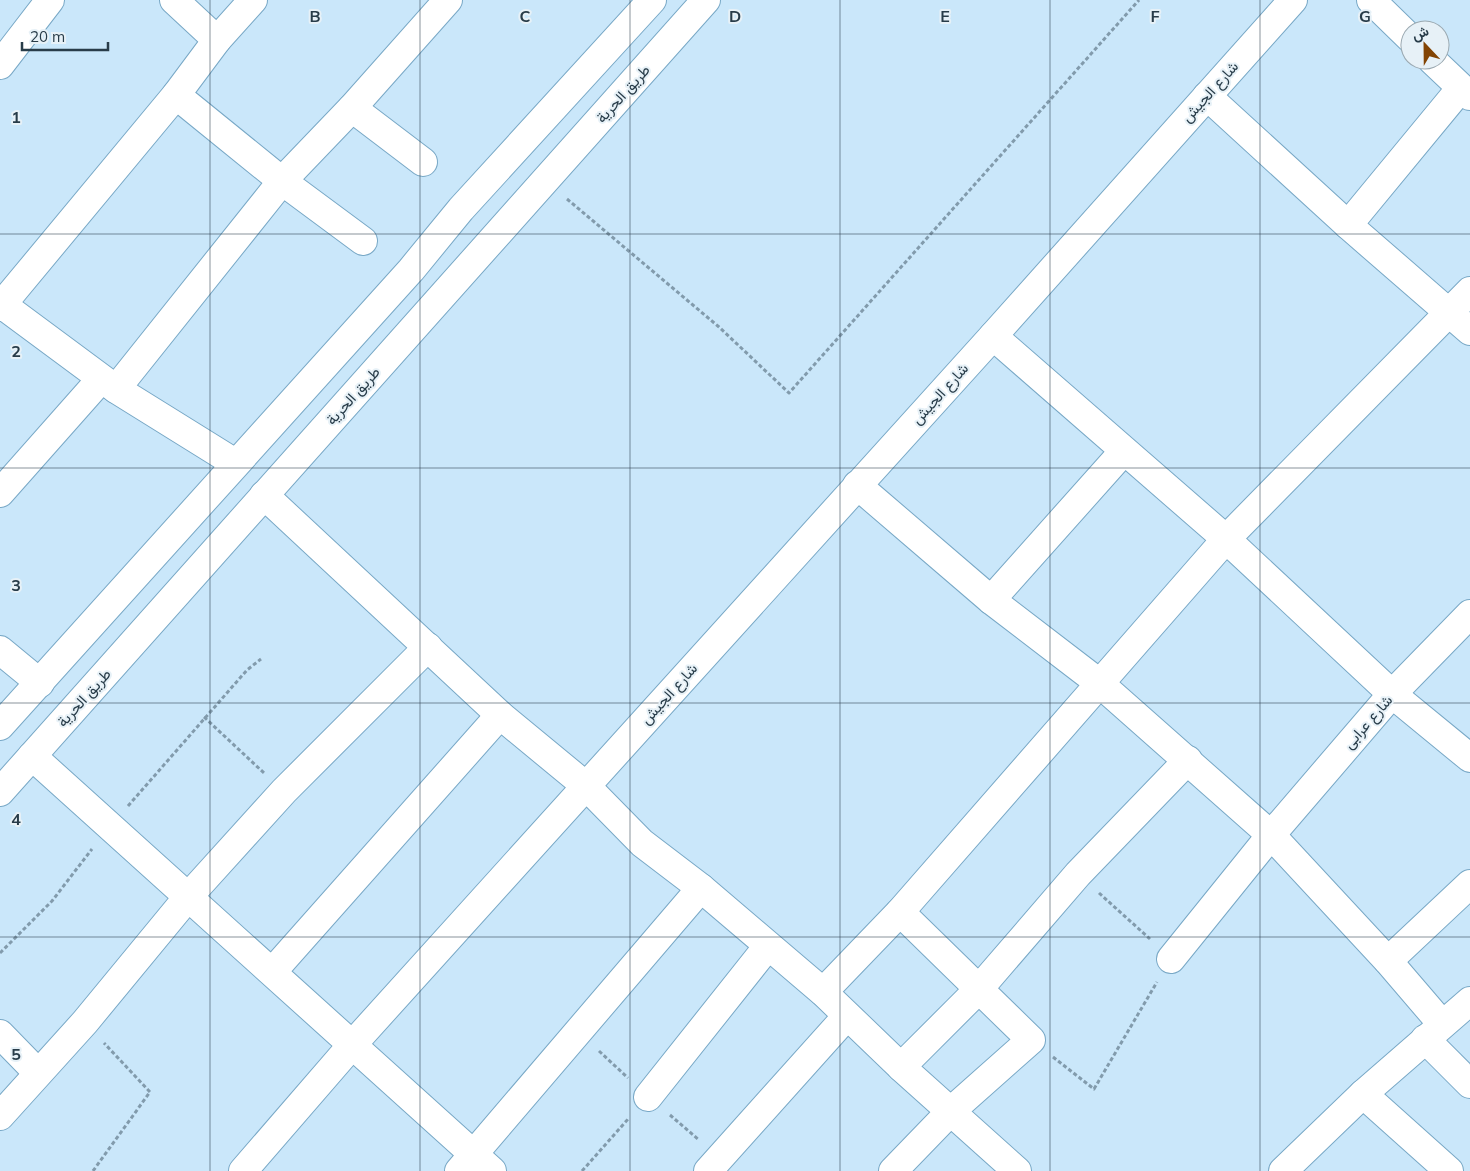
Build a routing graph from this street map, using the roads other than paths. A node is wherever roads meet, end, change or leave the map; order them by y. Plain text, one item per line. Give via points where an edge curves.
1 (50, 0) edge
2 (174, 0) edge
3 (253, 0) edge
4 (448, 0) edge
5 (652, 0) edge
6 (706, 0) edge
7 (1293, 0) edge
8 (1371, 0) edge
9 (1400, 28) edge
10 (217, 40) junction
11 (0, 65) edge
12 (1442, 70) edge
13 (1465, 92) edge
14 (176, 95) junction
15 (1206, 96) junction
16 (352, 108) junction
17 (423, 162) dead end
18 (282, 181) junction
19 (1348, 225) junction
20 (363, 241) dead end
21 (1470, 291) edge
22 (1, 305) edge
23 (1449, 313) junction
24 (1470, 331) edge
25 (993, 336) junction
26 (108, 384) junction
27 (1123, 452) junction
28 (235, 463) junction
29 (856, 485) junction
30 (0, 493) edge
31 (264, 495) junction
32 (1226, 539) junction
33 (992, 600) junction
34 (1470, 614) edge
35 (428, 647) junction
36 (0, 650) edge
37 (1098, 682) junction
38 (40, 683) junction
39 (1392, 694) junction
40 (500, 715) junction
41 (0, 726) edge
42 (32, 756) junction
43 (1470, 758) edge
44 (1188, 760) junction
45 (586, 786) junction
46 (0, 792) edge
47 (1271, 835) junction
48 (1470, 884) edge
49 (701, 888) junction
50 (188, 897) junction
51 (900, 912) junction
52 (768, 946) junction
53 (1171, 958) road end
54 (1388, 961) junction
55 (273, 971) junction
56 (978, 990) junction
57 (822, 992) junction
58 (1470, 1001) edge
59 (847, 1016) junction
60 (1433, 1032) junction
61 (0, 1034) edge
62 (352, 1045) junction
63 (900, 1067) junction
64 (38, 1072) junction
65 (1470, 1084) edge
66 (1363, 1094) junction
67 (648, 1096) road end
68 (951, 1111) junction
69 (0, 1116) edge
70 (714, 1164) edge
71 (475, 1166) edge
72 (1288, 1169) edge
73 (243, 1171) edge
74 (893, 1171) edge
75 (1018, 1171) edge
76 (1449, 1171) edge

1 - 11 street
2 - 10 street
3 - 10 street
4 - 16 street
5 - 28 street
6 - 31 street, طريق الحرية
7 - 15 street, شارع الجيش
8 - 9 street
10 - 14 street
12 - 13 street
13 - 19 street
14 - 18 street
14 - 22 street
15 - 19 street
15 - 25 street, شارع الجيش
16 - 17 street
16 - 18 street
18 - 20 street
18 - 26 street
19 - 23 street
21 - 23 street
22 - 26 street
23 - 24 street
23 - 32 street
25 - 27 street
25 - 29 street, شارع الجيش
26 - 28 street
26 - 30 street
27 - 32 street
27 - 33 street
28 - 38 street
29 - 33 street
29 - 45 street, شارع الجيش
31 - 35 street
31 - 42 street, طريق الحرية
32 - 37 street
32 - 39 street
33 - 37 street
34 - 39 street, شارع عرابى
35 - 40 street
35 - 50 street via 284,791
36 - 38 street
37 - 44 street
37 - 51 street
38 - 41 street
39 - 43 street
39 - 47 street, شارع عرابى
40 - 45 street
40 - 55 street
42 - 46 street, طريق الحرية
42 - 50 street
44 - 47 street
44 - 56 street via 1078,874
45 - 49 street via 642,843
45 - 62 street, شارع الجيش
47 - 53 street, شارع عرابى
47 - 54 street
48 - 54 street
49 - 52 street
49 - 71 street via 579,1032
50 - 55 street
50 - 64 street via 85,1022
51 - 56 street
51 - 57 street
52 - 57 street
52 - 67 street
54 - 60 street
55 - 62 street
56 - 63 street
56 - 68 street via 1031,1040
57 - 59 street
58 - 60 street
59 - 63 street
59 - 70 street
60 - 65 street
60 - 66 street
61 - 64 street
62 - 71 street
62 - 73 street, شارع الجيش
63 - 68 street
64 - 69 street
66 - 72 street
66 - 76 street
68 - 74 street
68 - 75 street

